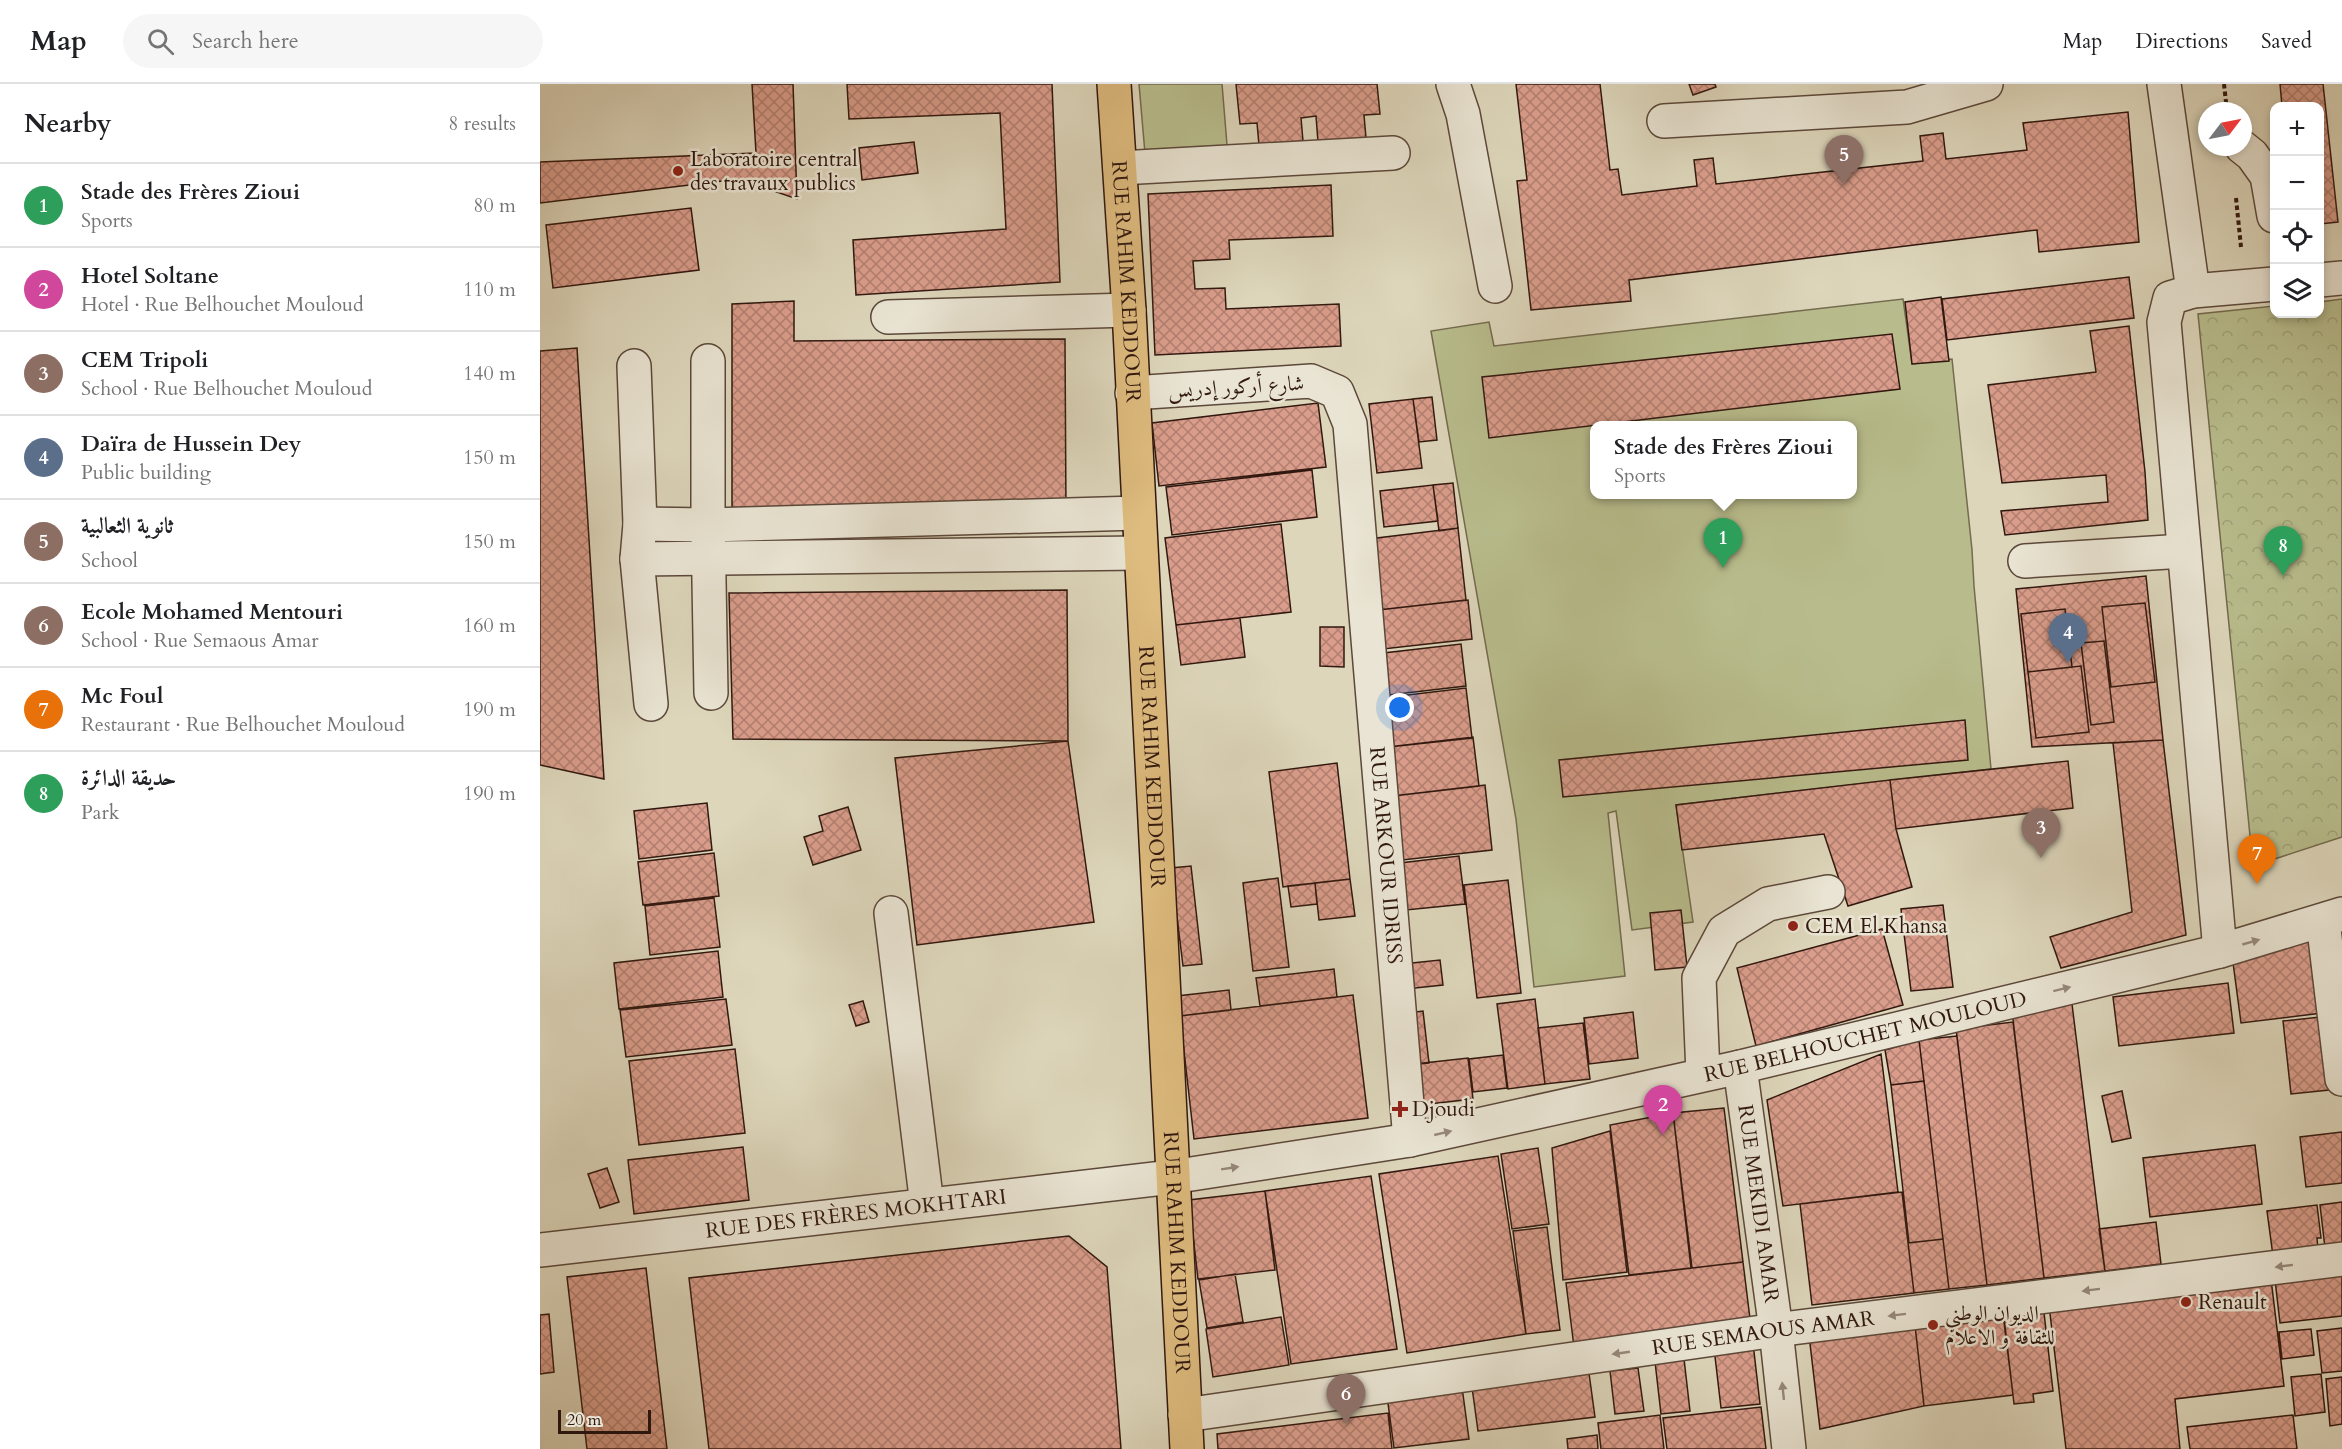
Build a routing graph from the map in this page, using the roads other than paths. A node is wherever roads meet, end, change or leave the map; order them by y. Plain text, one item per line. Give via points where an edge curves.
1 (1114, 84) edge
2 (1454, 84) edge
3 (1986, 84) edge
4 (2164, 84) edge
5 (1664, 121) dead end
6 (1393, 153) dead end
7 (2252, 155) edge
8 (1120, 168) junction
9 (2273, 210) edge
10 (2342, 278) edge
11 (2324, 280) edge
12 (2270, 284) edge
13 (1495, 286) dead end
14 (2193, 291) junction
15 (1129, 310) junction
16 (888, 317) dead end
17 (708, 361) dead end
18 (634, 366) dead end
19 (1337, 392) joint
20 (1132, 393) junction
21 (1138, 513) junction
22 (988, 517) junction
23 (639, 524) junction
24 (708, 525) junction
25 (2184, 551) junction
26 (1140, 554) junction
27 (989, 555) junction
28 (709, 559) junction
29 (637, 560) junction
30 (2025, 561) dead end
31 (711, 693) dead end
32 (651, 704) dead end
33 (1828, 892) dead end
34 (891, 913) dead end
35 (2332, 917) edge
36 (2220, 951) junction
37 (1740, 1066) junction
38 (1703, 1074) junction
39 (2342, 1079) edge
40 (1410, 1140) junction
41 (1172, 1177) junction
42 (927, 1205) junction
43 (540, 1250) edge
44 (2342, 1259) edge
45 (1776, 1330) junction
46 (1185, 1415) junction
47 (1187, 1449) edge
48 (1789, 1449) edge

1 - 8 main road, RUE RAHIM KEDDOUR
2 - 13 street
3 - 5 street via 1907,107
4 - 14 street
6 - 8 street
7 - 9 street via 2267,176
8 - 15 main road, RUE RAHIM KEDDOUR
10 - 11 street
12 - 14 street
14 - 25 street via 2170,298 2164,322
15 - 16 street
15 - 20 main road, RUE RAHIM KEDDOUR
17 - 24 street
18 - 23 street
19 - 20 street, شارع أركور إدريس via 1311,381
19 - 40 street, RUE ARKOUR IDRISS via 1350,424
20 - 21 main road, RUE RAHIM KEDDOUR
21 - 22 street
21 - 26 main road, RUE RAHIM KEDDOUR
22 - 24 street
22 - 27 street
23 - 24 street
23 - 29 street
24 - 28 street
25 - 30 street
25 - 36 street
26 - 27 street
26 - 41 main road, RUE RAHIM KEDDOUR
27 - 28 street
28 - 29 street
28 - 31 street
29 - 32 street
33 - 38 street via 1768,904 1725,931 1699,978
34 - 42 street
36 -> 35 street, RUE BELHOUCHET MOULOUD
35 - 39 street
37 -> 36 street, RUE BELHOUCHET MOULOUD
37 - 38 street, RUE BELHOUCHET MOULOUD
37 - 45 street, RUE MEKIDI AMAR
40 -> 38 street, RUE BELHOUCHET MOULOUD
41 -> 40 street, RUE BELHOUCHET MOULOUD
41 - 42 street, RUE DES FRÈRES MOKHTARI
41 - 46 main road, RUE RAHIM KEDDOUR
42 - 43 street, RUE DES FRÈRES MOKHTARI
44 -> 45 street, RUE SEMAOUS AMAR
45 -> 46 street, RUE SEMAOUS AMAR
48 -> 45 street, RUE MEKIDI AMAR
46 - 47 main road, RUE RAHIM KEDDOUR

